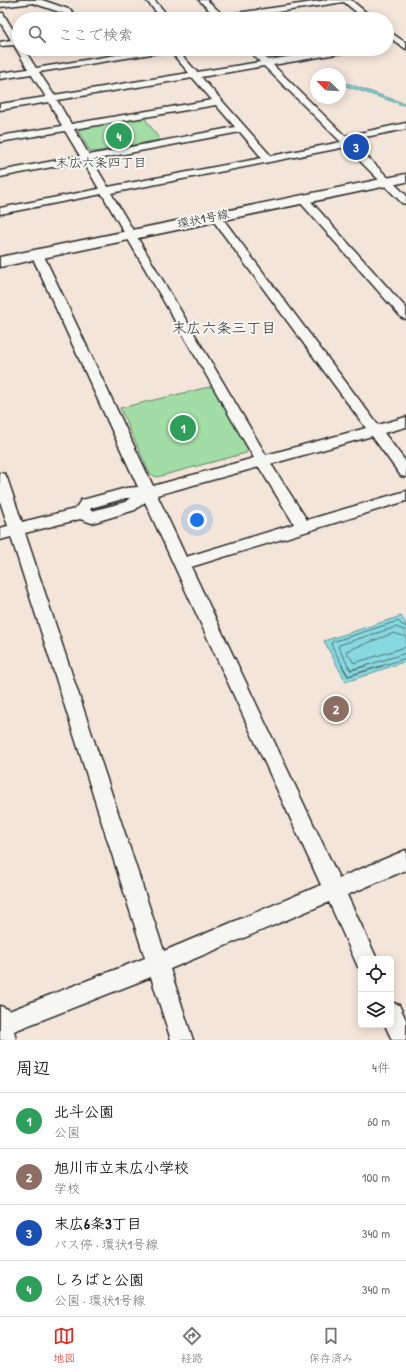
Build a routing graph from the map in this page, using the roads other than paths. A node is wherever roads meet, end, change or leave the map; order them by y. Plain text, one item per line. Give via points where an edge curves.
1 (36, 0) edge
2 (150, 0) edge
3 (203, 0) edge
4 (277, 0) edge
5 (343, 0) edge
6 (346, 0) edge
7 (0, 5) edge
8 (287, 8) junction
9 (160, 11) dead end
10 (68, 12) edge
11 (215, 12) edge
12 (263, 12) edge
13 (291, 12) edge
14 (361, 12) edge
15 (0, 15) edge
16 (12, 36) edge
17 (402, 41) edge
18 (0, 44) edge
19 (12, 45) edge
20 (406, 47) edge
21 (24, 56) edge
22 (102, 56) edge
23 (124, 56) edge
24 (178, 56) edge
25 (259, 56) edge
26 (307, 56) edge
27 (104, 59) junction
28 (266, 63) junction
29 (34, 71) junction
30 (195, 75) junction
31 (0, 76) edge
32 (51, 98) junction
33 (218, 102) junction
34 (0, 107) edge
35 (406, 126) edge
36 (68, 127) junction
37 (242, 129) junction
38 (0, 139) edge
39 (346, 142) junction
40 (86, 158) junction
41 (268, 160) junction
42 (0, 174) edge
43 (406, 178) edge
44 (387, 183) junction
45 (104, 191) junction
46 (303, 199) junction
47 (406, 201) edge
48 (0, 212) edge
49 (216, 216) junction
50 (130, 235) junction
51 (36, 254) junction
52 (0, 262) edge
53 (406, 315) edge
54 (406, 422) edge
55 (375, 430) junction
56 (263, 462) junction
57 (406, 472) edge
58 (0, 478) edge
59 (149, 492) junction
60 (406, 496) edge
61 (303, 527) junction
62 (8, 532) edge
63 (182, 564) junction
64 (406, 860) edge
65 (335, 891) junction
66 (365, 956) edge
67 (157, 964) junction
68 (394, 1018) edge
69 (2, 1027) edge
70 (182, 1040) edge
71 (404, 1040) edge

1 - 7 street
1 - 10 street
2 - 9 street
3 - 11 street
4 - 8 street
5 - 8 street
6 - 14 street
8 - 12 street
8 - 13 street
15 - 16 street
17 - 20 street
18 - 19 street
21 - 29 street
22 - 27 street
23 - 27 street
24 - 30 street
25 - 28 street
26 - 28 street
27 - 29 street
28 - 30 street
28 - 39 street
29 - 31 street
29 - 32 street
30 - 32 street
30 - 33 street
32 - 34 street
32 - 36 street
33 - 36 street
33 - 37 street
35 - 39 street
36 - 38 street
36 - 40 street
37 - 40 street
37 - 41 street
39 - 41 street
39 - 44 street
40 - 42 street
40 - 45 street
41 - 45 street
43 - 44 main road, 環状1号線
44 - 46 main road, 環状1号線
44 - 47 street
45 - 48 street
45 - 50 street
46 - 49 main road, 環状1号線
46 - 53 street
49 - 50 main road, 環状1号線
49 - 55 street
50 - 51 main road, 環状1号線
50 - 56 street
51 - 52 main road, 環状1号線
51 - 59 street
54 - 55 street
55 - 56 street
55 - 57 street
56 - 59 street
56 - 61 street
58 - 62 street
59 - 62 street via 130,506 92,517 80,513
59 - 63 street
60 - 61 street
61 - 63 street
62 - 67 street
63 - 65 street
64 - 65 street
65 - 66 street
65 - 67 street
67 - 69 street
67 - 70 street
68 - 71 street

